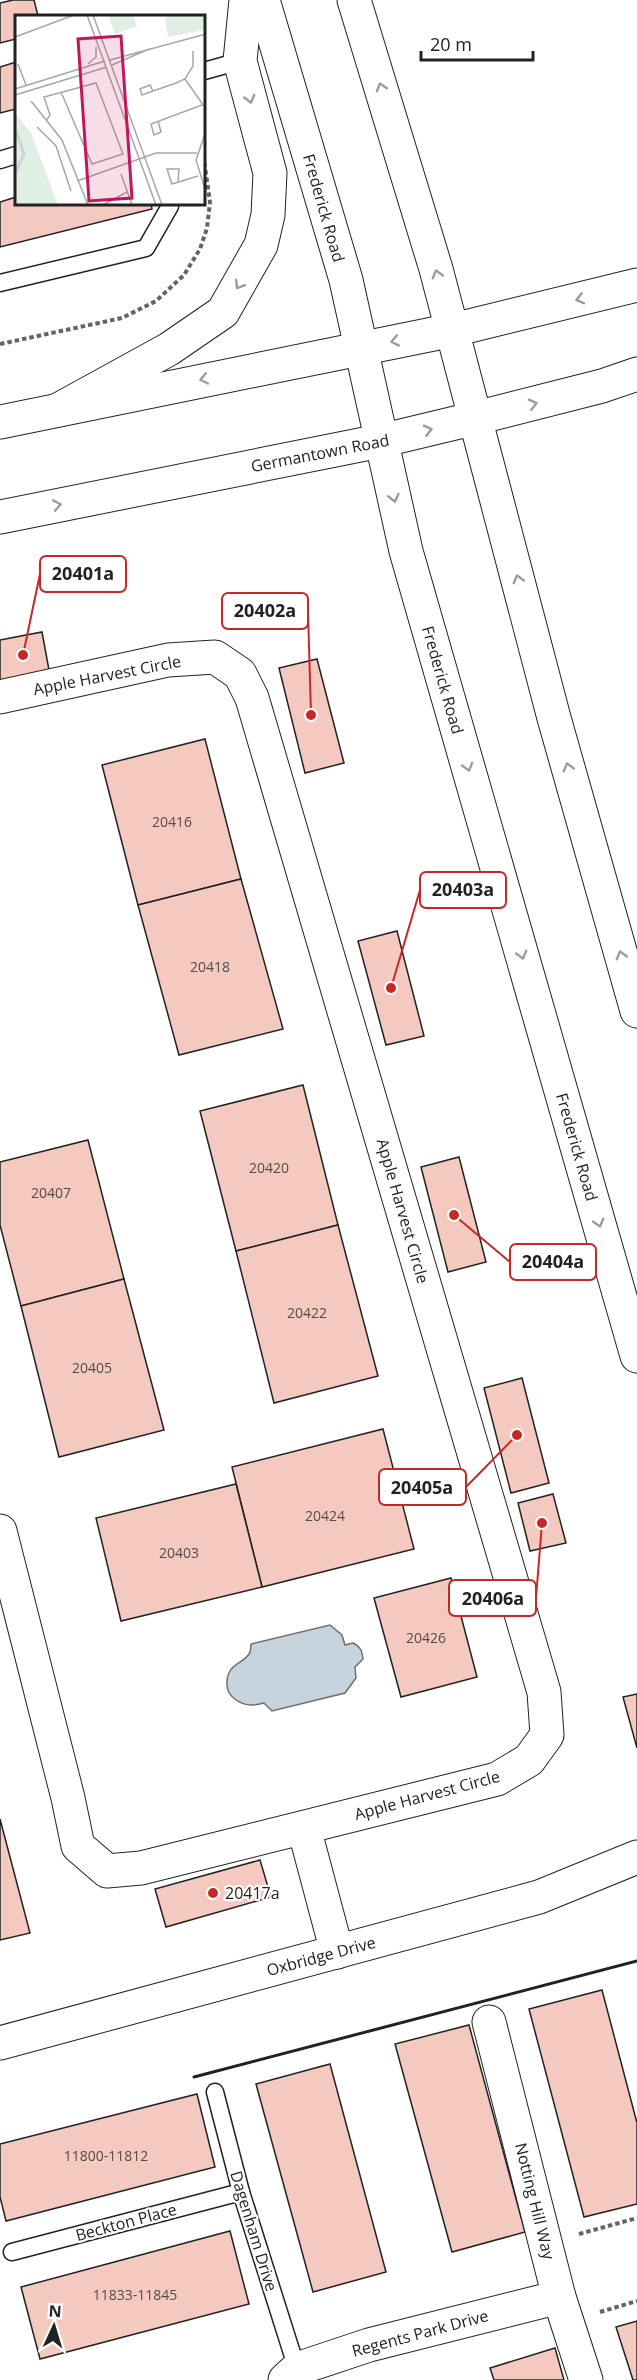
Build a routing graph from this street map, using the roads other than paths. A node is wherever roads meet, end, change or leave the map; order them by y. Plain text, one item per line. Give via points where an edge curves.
1 (246, 0) edge
2 (263, 0) edge
3 (354, 0) edge
4 (240, 61) junction
5 (206, 70) edge
6 (15, 155) edge
7 (0, 160) edge
8 (169, 206) edge
9 (0, 283) edge
10 (637, 285) edge
11 (453, 330) junction
12 (360, 348) junction
13 (637, 374) edge
14 (58, 410) junction
15 (476, 418) junction
16 (0, 422) edge
17 (380, 441) junction
18 (0, 517) edge
19 (0, 697) edge
20 (637, 1011) edge
21 (637, 1356) edge
22 (0, 1531) edge
23 (304, 1828) junction
24 (637, 1857) edge
25 (337, 1952) junction
26 (489, 2022) dead end
27 (0, 2043) edge
28 (215, 2092) dead end
29 (241, 2192) junction
30 (12, 2252) dead end
31 (559, 2297) junction
32 (291, 2375) edge
33 (586, 2380) edge

1 - 4 street
2 - 12 street, Frederick Road via 346,280
11 -> 3 street
4 - 5 lane
4 -> 14 street via 270,173 268,215 261,244 222,312 169,349
6 - 7 lane
8 - 9 lane via 146,248
10 -> 11 street
11 -> 12 street
11 - 15 street
12 -> 14 street
12 - 17 street, Frederick Road
15 -> 13 street, Germantown Road
14 - 16 street
17 -> 15 street, Germantown Road
20 -> 15 street via 554,718
18 -> 17 street, Germantown Road
17 -> 21 street, Frederick Road via 406,551
19 - 23 street, Apple Harvest Circle via 168,660 215,657 240,674 255,709 544,1692 547,1735 529,1760 497,1779
22 - 23 street, Apple Harvest Circle via 78,1846 107,1871 141,1868
23 - 25 street
24 - 25 street, Oxbridge Drive via 539,1897
25 - 27 street, Oxbridge Drive
26 - 31 street, Notting Hill Way
28 - 29 lane, Dagenham Drive
29 - 30 lane, Beckton Place
29 - 32 lane, Dagenham Drive
31 - 32 street, Regents Park Drive via 369,2345
31 - 33 street, Notting Hill Way

